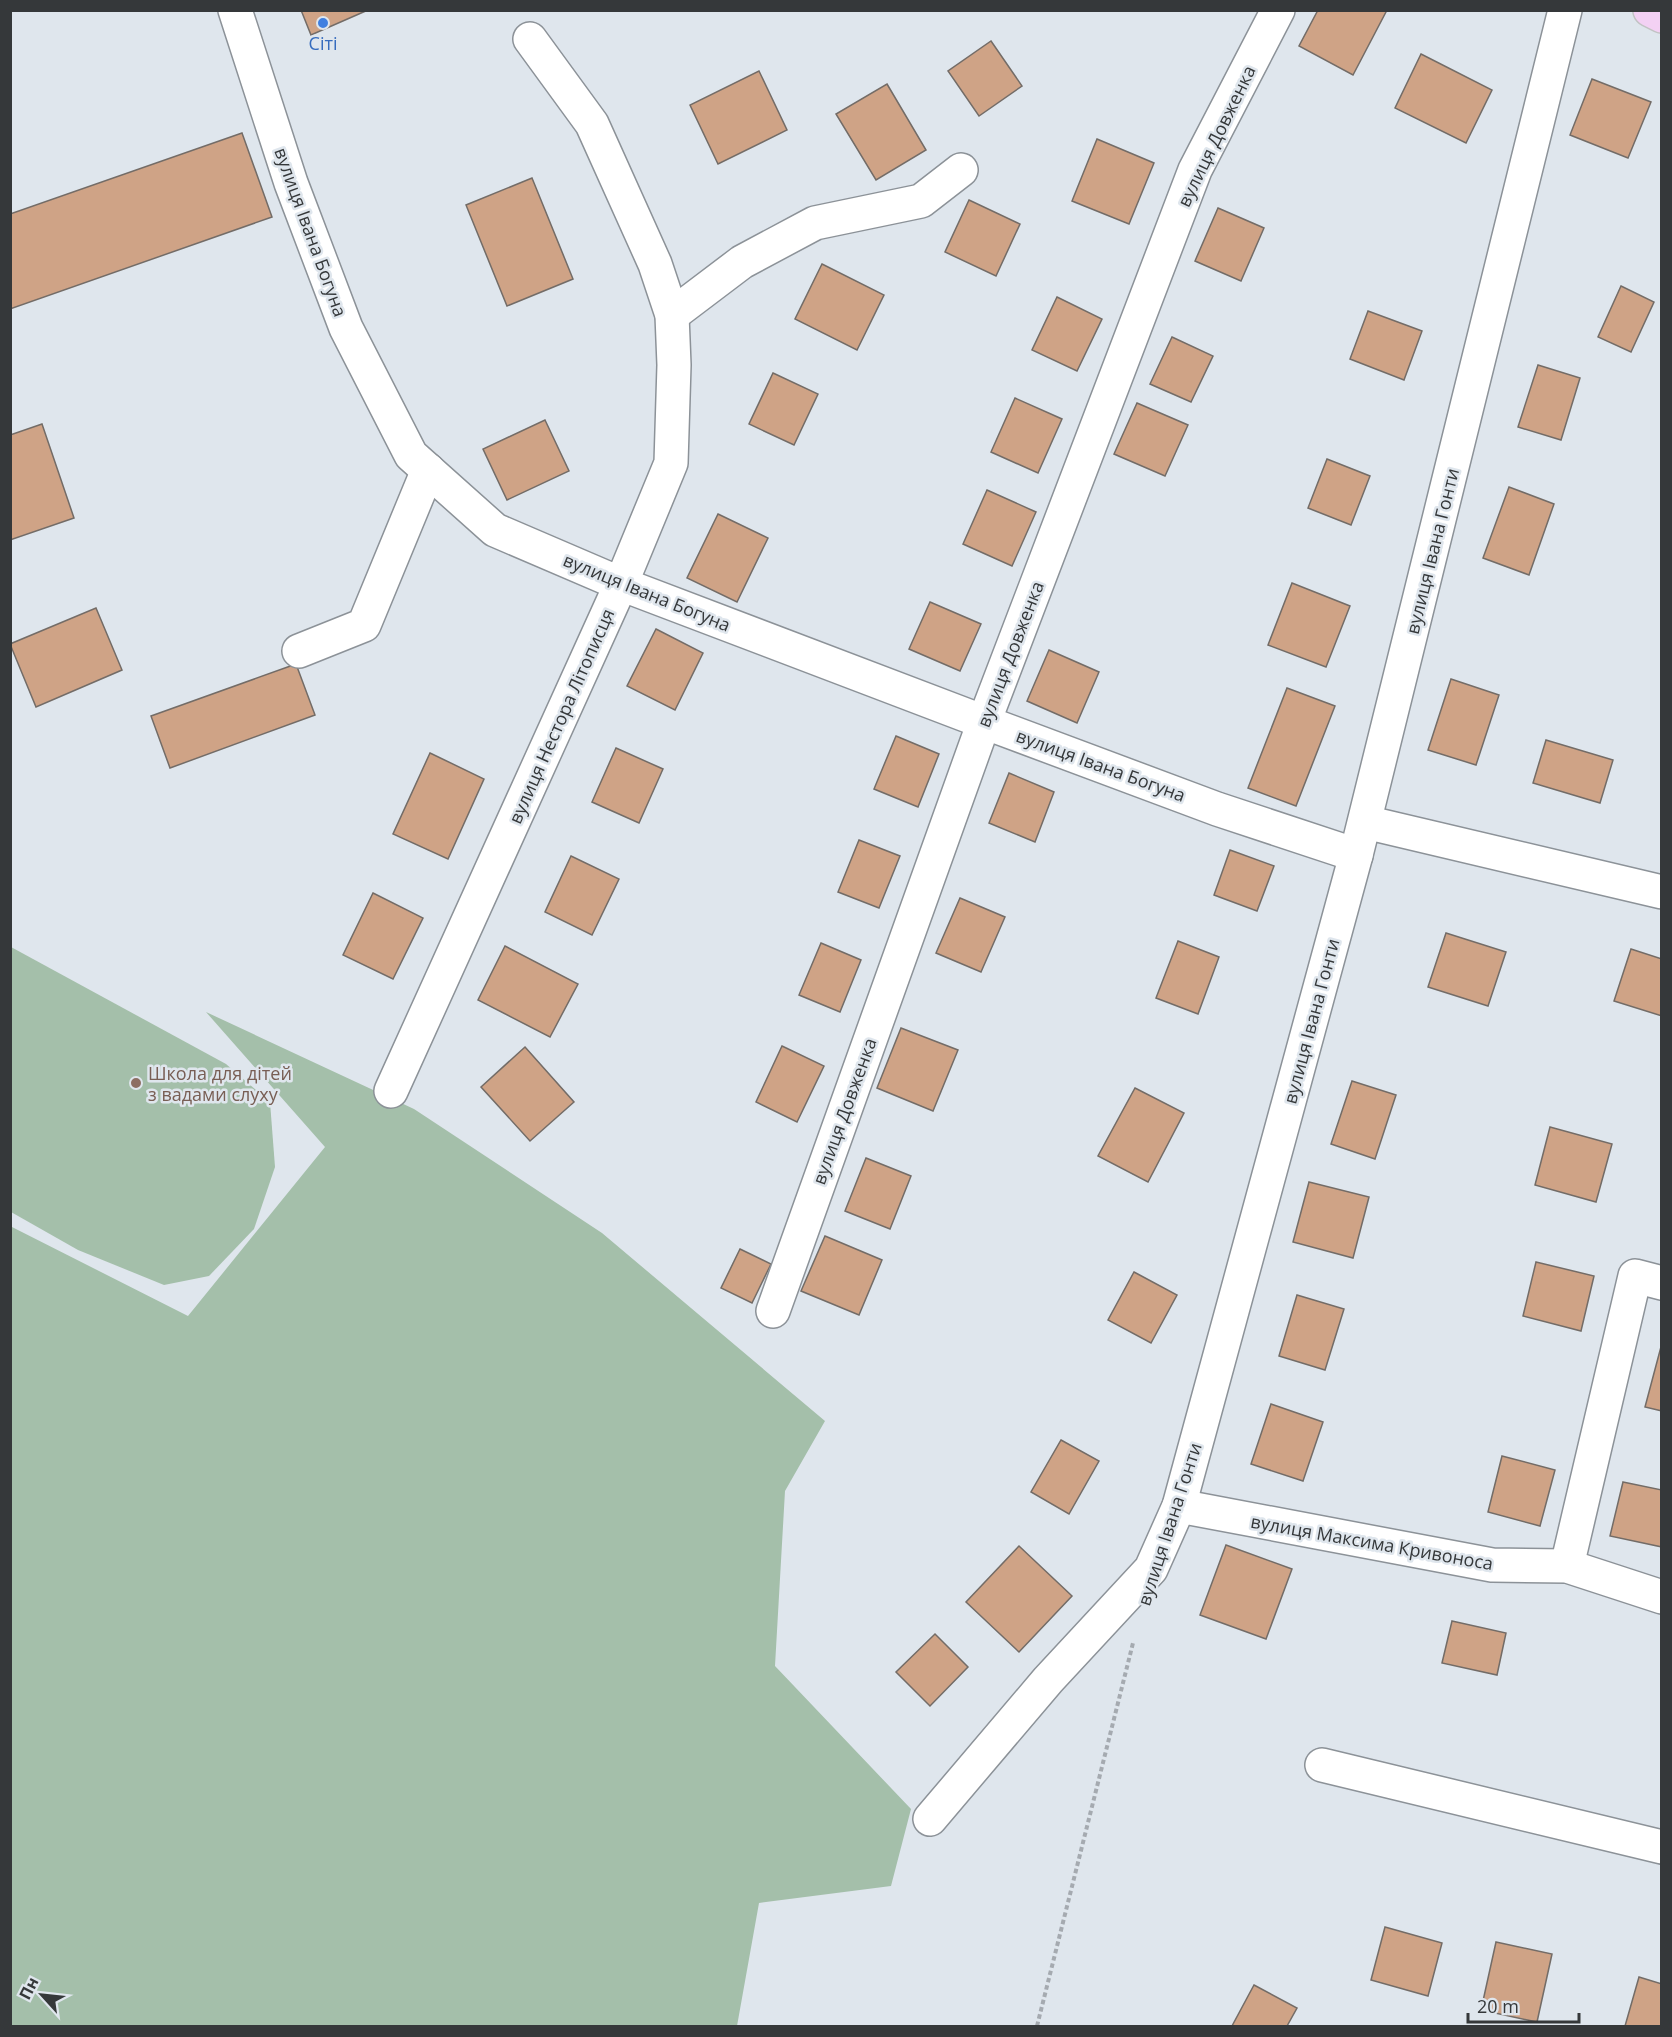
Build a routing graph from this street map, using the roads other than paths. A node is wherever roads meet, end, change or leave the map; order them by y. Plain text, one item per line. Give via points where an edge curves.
1 (235, 10) edge
2 (1278, 10) edge
3 (1566, 10) edge
4 (1650, 10) edge
5 (1662, 16) edge
6 (530, 39) dead end
7 (961, 170) dead end
8 (672, 315) junction
9 (429, 470) junction
10 (621, 584) junction
11 (298, 651) dead end
12 (984, 722) junction
13 (1365, 822) junction
14 (1356, 855) junction
15 (1662, 892) edge
16 (391, 1091) dead end
17 (1662, 1283) edge
18 (773, 1311) dead end
19 (1179, 1506) junction
20 (1567, 1566) junction
21 (1662, 1597) edge
22 (1322, 1765) dead end
23 (930, 1819) dead end
24 (1662, 1847) edge

1 - 9 street, вулиця Івана Богуна via 291,183 346,328 411,455
2 - 12 street, вулиця Довженка via 1195,170
3 - 13 street, вулиця Івана Гонти
4 - 5 main road
6 - 8 street, вулиця Нестора Літописця via 592,124 655,264
7 - 8 street via 921,201 815,224 742,262
8 - 10 street, вулиця Нестора Літописця via 671,463
9 - 10 street, вулиця Івана Богуна via 495,530
9 - 11 street via 364,625
10 - 12 street, вулиця Івана Богуна
10 - 16 street, вулиця Нестора Літописця
12 - 14 street, вулиця Івана Богуна via 1217,809
12 - 18 street, вулиця Довженка
13 - 14 street, вулиця Івана Гонти
13 - 15 street
14 - 19 street, вулиця Івана Гонти
17 - 20 street via 1635,1276
19 - 20 street, вулиця Максима Кривоноса via 1492,1565
19 - 23 street, вулиця Івана Гонти via 1151,1569 1048,1680
20 - 21 street, вулиця Максима Кривоноса
22 - 24 street

